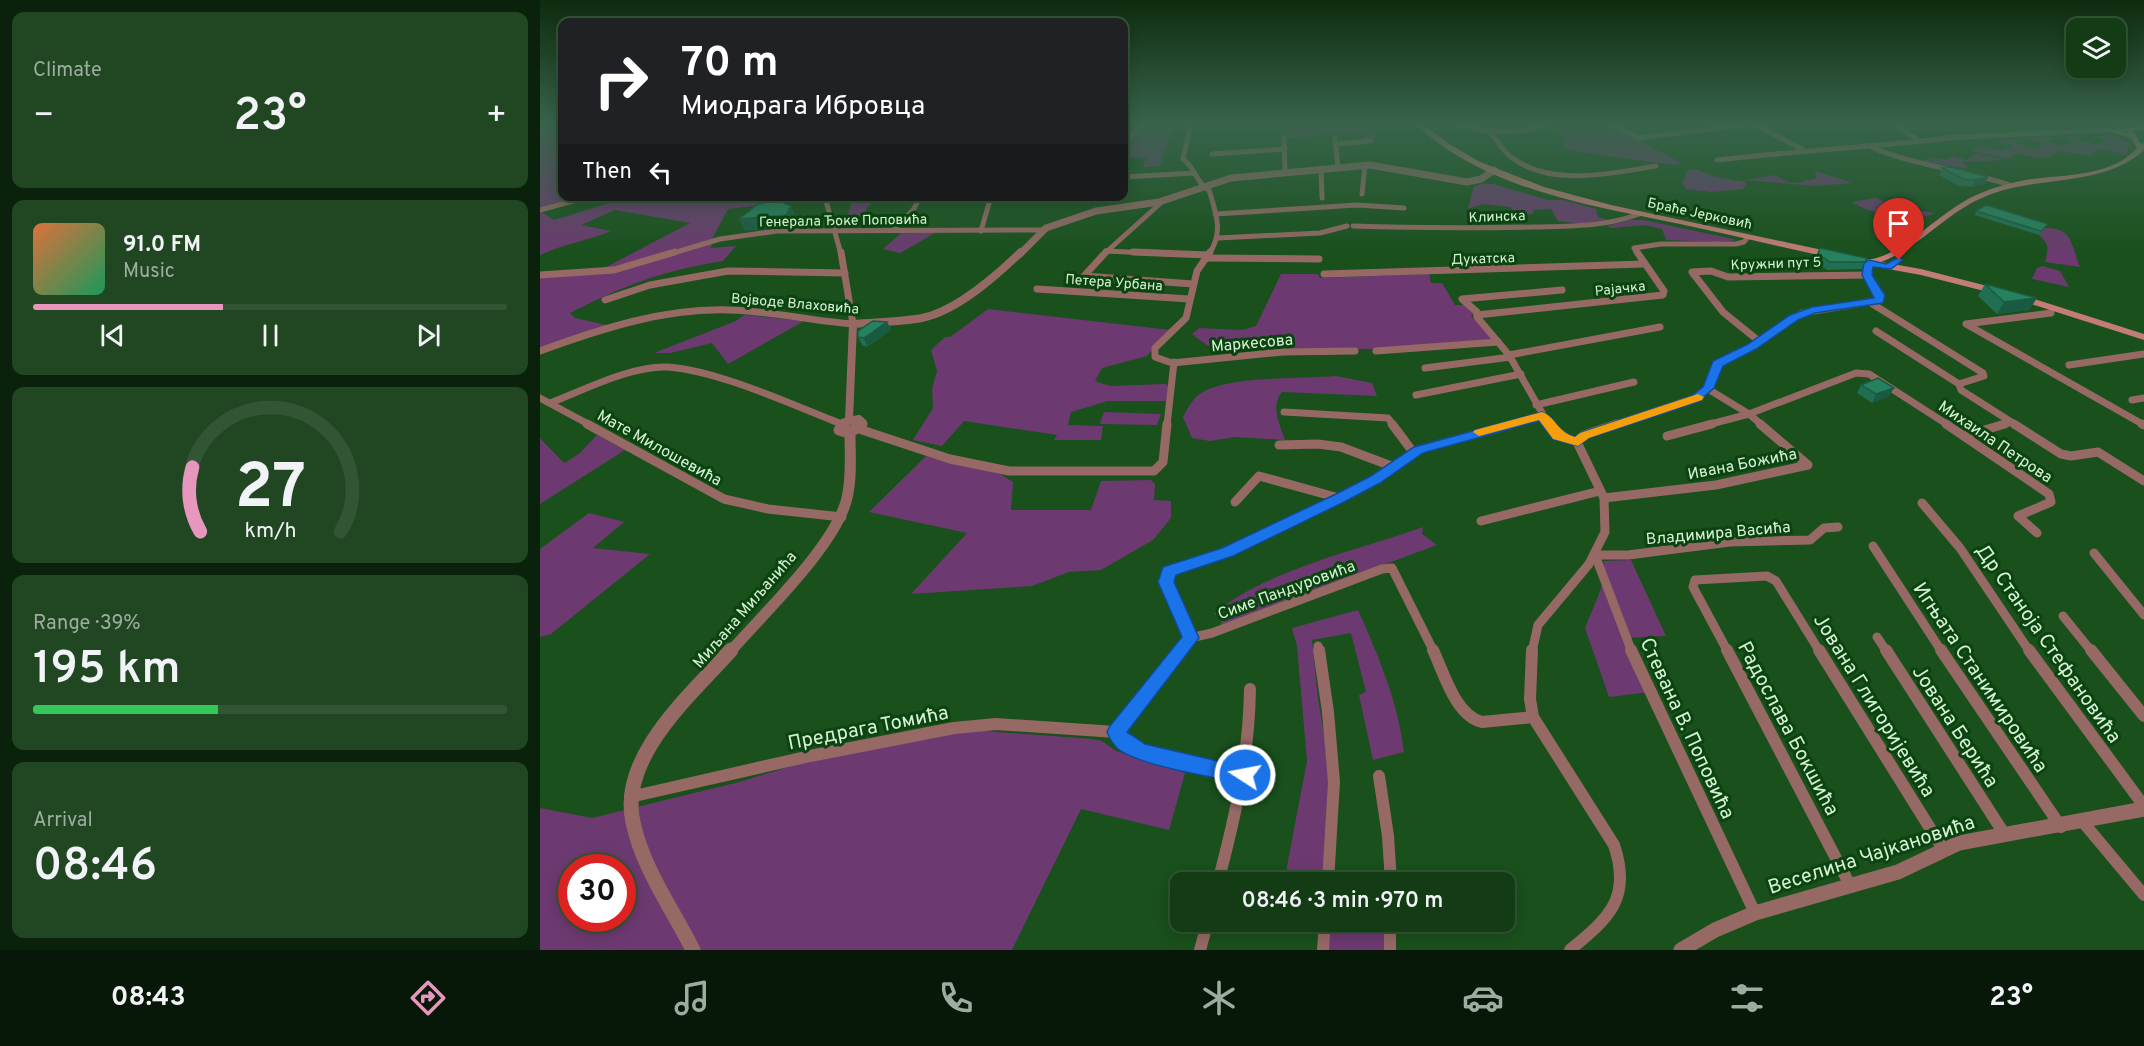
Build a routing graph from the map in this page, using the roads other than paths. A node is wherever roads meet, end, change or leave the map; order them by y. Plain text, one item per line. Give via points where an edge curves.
1 (1193, 167) edge
2 (1285, 167) edge
3 (1333, 167) edge
4 (1365, 167) edge
5 (1378, 167) edge
6 (1489, 167) edge
7 (1539, 167) edge
8 (1645, 167) edge
9 (1945, 167) edge
10 (2115, 167) edge
11 (1322, 168) junction
12 (1494, 170) junction
13 (1285, 172) junction
14 (1194, 173) junction
15 (1128, 177) edge
16 (2010, 185) junction
17 (1203, 187) junction
18 (1362, 194) dead end
19 (1322, 198) dead end
20 (573, 201) edge
21 (826, 201) dead end
22 (918, 201) edge
23 (989, 201) edge
24 (1162, 201) junction
25 (1404, 208) dead end
26 (540, 210) edge
27 (1215, 214) junction
28 (1639, 214) junction
29 (833, 230) junction
30 (892, 230) junction
31 (1043, 230) junction
32 (981, 231) junction
33 (1218, 237) junction
34 (1748, 237) junction
35 (1106, 251) junction
36 (1901, 254) junction
37 (1890, 255) junction
38 (1207, 257) junction
39 (1319, 259) dead end
40 (1869, 263) junction
41 (1644, 264) junction
42 (1887, 267) junction
43 (1920, 272) junction
44 (845, 273) junction
45 (1324, 274) dead end
46 (540, 275) edge
47 (1867, 275) junction
48 (1193, 284) junction
49 (1037, 289) dead end
50 (1562, 290) dead end
51 (1189, 299) junction
52 (605, 300) dead end
53 (1871, 303) junction
54 (2051, 313) junction
55 (1477, 315) junction
56 (853, 324) junction
57 (1660, 327) dead end
58 (1876, 331) dead end
59 (2144, 337) edge
60 (1498, 342) junction
61 (1760, 342) junction
62 (2144, 344) edge
63 (540, 351) edge
64 (1354, 351) dead end
65 (1376, 351) dead end
66 (2144, 354) edge
67 (1510, 356) junction
68 (1174, 362) junction
69 (2069, 365) dead end
70 (1425, 368) dead end
71 (1865, 373) joint
72 (1521, 374) junction
73 (1634, 382) dead end
74 (1959, 384) junction
75 (1708, 388) junction
76 (1416, 395) dead end
77 (540, 398) edge
78 (2144, 398) edge
79 (2132, 400) dead end
80 (549, 403) junction
81 (1536, 405) junction
82 (1284, 412) dead end
83 (1749, 414) junction
84 (1542, 416) junction
85 (2011, 422) junction
86 (2144, 425) edge
87 (850, 426) junction
88 (1667, 436) dead end
89 (1964, 436) junction
90 (1578, 442) junction
91 (1279, 445) dead end
92 (1413, 452) junction
93 (1394, 467) junction
94 (2144, 481) edge
95 (1602, 494) junction
96 (1339, 498) junction
97 (1234, 502) dead end
98 (1922, 503) dead end
99 (842, 517) junction
100 (1481, 521) dead end
101 (1838, 526) dead end
102 (2037, 533) dead end
103 (1873, 546) dead end
104 (2094, 553) dead end
105 (1595, 555) junction
106 (1776, 581) joint
107 (2144, 615) edge
108 (2063, 616) dead end
109 (1877, 637) dead end
110 (1190, 638) junction
111 (1318, 646) dead end
112 (1250, 689) dead end
113 (2144, 716) edge
114 (1533, 717) junction
115 (1116, 732) junction
116 (1245, 775) junction
117 (1378, 776) dead end
118 (630, 797) junction
119 (2143, 810) edge
120 (2082, 821) junction
121 (2062, 827) junction
122 (2005, 835) junction
123 (1943, 849) junction
124 (1221, 872) edge
125 (1329, 872) edge
126 (1390, 872) edge
127 (1851, 886) junction
128 (2144, 895) edge
129 (1755, 913) junction
130 (1205, 932) edge
131 (1324, 932) edge
132 (1390, 932) edge
133 (693, 950) edge
134 (1200, 950) edge
135 (1323, 950) edge
136 (1390, 950) edge
137 (1570, 950) edge
138 (1681, 950) edge

1 - 14 street
2 - 13 street
3 - 11 street, Војводе Влаховића
4 - 18 street
5 - 12 street, Војводе Влаховића via 1462,182 1481,179
6 - 12 main road, Браће Јерковић
7 - 8 street via 1552,172 1592,174
9 - 16 street
10 - 16 main road
11 - 13 street, Војводе Влаховића
11 - 19 street
12 - 28 main road, Браће Јерковић via 1563,195
13 - 17 street, Војводе Влаховића via 1231,178
14 - 15 street
14 - 17 street
16 - 36 main road via 1962,205
17 - 24 street, Војводе Влаховића
17 - 27 street via 1209,190
20 - 26 street
21 - 29 street
22 - 30 street
23 - 32 street
24 - 31 street, Војводе Влаховића via 1096,211
24 - 35 street
25 - 27 street via 1357,205
27 - 33 street
28 - 33 street, Клинска via 1592,225 1463,229 1350,226 1320,233
28 - 34 main road, Браће Јерковић
29 - 30 street, Генерала Ђоке Поповића
29 - 44 street
29 - 46 street, Генерала Ђоке Поповића via 731,237 614,270
30 - 32 street, Генерала Ђоке Поповића
31 - 32 street, Генерала Ђоке Поповића
31 - 56 street, Војводе Влаховића via 988,284 936,314
33 - 38 street
34 - 40 main road, Браће Јерковић
34 - 41 street, Рајачка via 1736,244 1636,246 1633,250
35 - 38 street
35 - 48 street via 1084,276
36 - 37 main road
36 - 42 main road
36 - 43 main road via 1906,265
37 - 40 main road
37 - 42 main road
38 - 39 street
38 - 48 street
40 - 42 main road, Браће Јерковић
40 - 47 street
41 - 45 street, Дукатска
41 - 55 street, Рајачка via 1663,295
42 - 43 main road
42 - 54 main road
43 - 59 main road via 2031,301
44 - 52 street via 728,271 643,286
44 - 56 street
47 - 53 street via 1880,297
47 - 61 street, Кружни пут 5 via 1726,277 1707,270 1693,271 1692,275 1739,328
48 - 51 street
49 - 51 street, Петера Урбана
50 - 55 street via 1463,298
51 - 68 street, Маркесова via 1184,321 1155,348 1154,355
53 - 61 street via 1802,313
53 - 74 street via 1984,375
54 - 62 main road
54 - 86 street via 1969,322 1967,326
55 - 60 street
56 - 63 street, Војводе Влаховића via 747,311 704,311 621,326
56 - 87 street, Миљана Миљанића
57 - 67 street
58 - 74 street
60 - 65 street
60 - 67 street
61 - 75 street via 1718,364
64 - 68 street, Маркесова via 1283,352
66 - 69 street
67 - 70 street
67 - 72 street
68 - 87 street via 1163,462 1154,471 1009,471 950,459
71 - 83 street
71 - 89 street, Михаила Петрова
72 - 76 street
72 - 81 street
73 - 81 street
74 - 85 street via 1961,390
75 - 83 street, Ивана Божића
75 - 90 street via 1694,399 1584,435
77 - 80 street, Мате Милошевића
78 - 79 street
80 - 87 street via 625,374 667,367 726,380
80 - 99 street, Мате Милошевића via 724,499 768,509
81 - 84 street
82 - 92 street via 1388,418
83 - 88 street
83 - 95 street, Ивана Божића via 1809,465 1716,485
84 - 90 street via 1558,436
84 - 92 street
85 - 89 street
85 - 94 street via 2063,455 2091,451 2103,454
87 - 99 street, Миљана Миљанића via 850,490
89 - 102 street, Михаила Петрова via 2052,498 2051,502 2018,515
90 - 95 street
91 - 93 street via 1341,447
92 - 93 street
93 - 96 street
95 - 100 street
95 - 105 street via 1605,532
96 - 97 street via 1259,476
96 - 110 street via 1228,552 1167,573 1166,582
98 - 119 street, Др Станоја Стефановића via 1960,548
99 - 118 street, Миљана Миљанића via 816,554 660,731 639,765
101 - 105 street, Владимира Васића via 1824,528 1810,540 1755,540 1612,557
103 - 121 street, Игњата Станимировића
104 - 107 street
105 - 114 street via 1538,625 1531,654
105 - 129 street, Стевана В. Поповића via 1646,683
106 - 123 street, Јована Глигоријевића
106 - 127 street, Радослава Бокшића via 1767,576 1695,580 1693,587
108 - 113 street
109 - 122 street, Јована Берића
110 - 114 street, Симе Пандуровића via 1392,568 1464,713 1482,722
110 - 115 street
111 - 125 street via 1334,782
112 - 116 street
114 - 137 street via 1610,838 1621,862 1623,884 1619,898 1604,920
115 - 116 street via 1124,742 1142,752
115 - 118 street, Предрага Томића via 996,724 954,728 822,753
116 - 124 street
117 - 126 street
118 - 133 street via 638,844
119 - 120 street, Веселина Чајкановића
120 - 121 street, Веселина Чајкановића
120 - 128 street
121 - 122 street, Веселина Чајкановића
122 - 123 street, Веселина Чајкановића
123 - 127 street, Веселина Чајкановића via 1906,869
127 - 129 street, Веселина Чајкановића
129 - 138 street, Веселина Чајкановића
130 - 134 street
131 - 135 street
132 - 136 street

